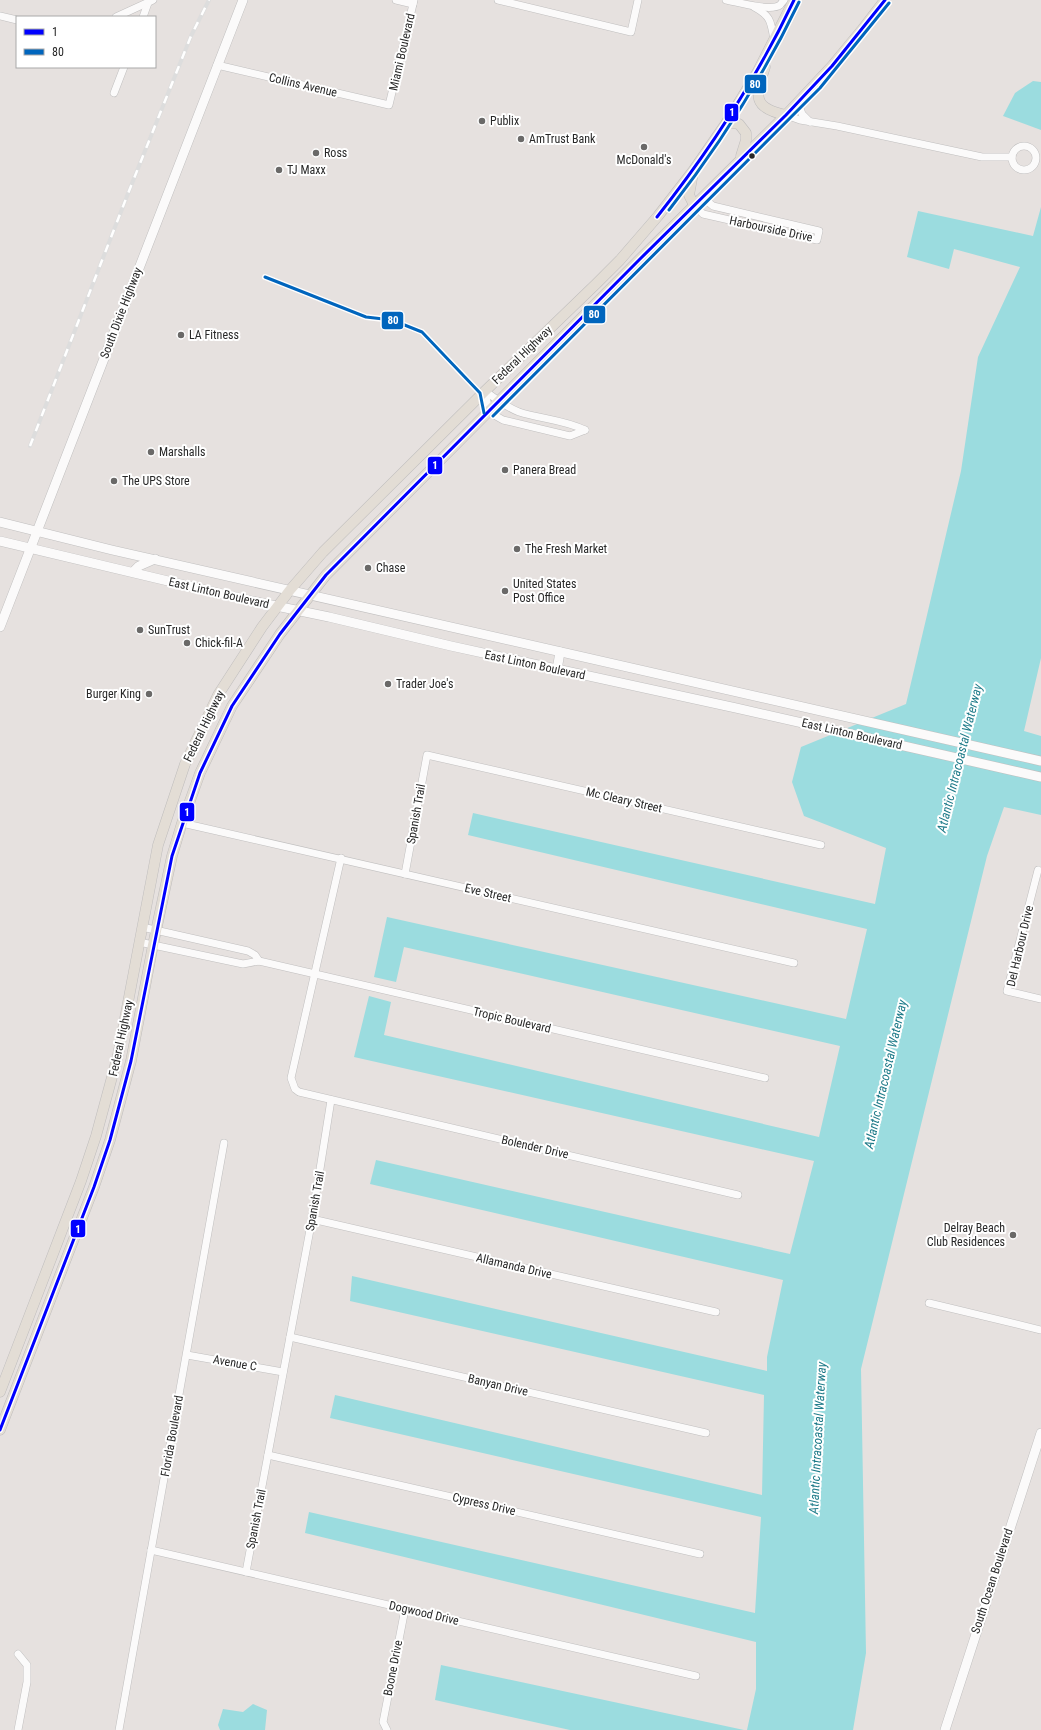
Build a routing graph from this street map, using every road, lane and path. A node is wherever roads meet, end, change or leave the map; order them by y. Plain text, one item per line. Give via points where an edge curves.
1 (242, 0) edge
2 (396, 0) edge
3 (498, 0) edge
4 (638, 0) edge
5 (726, 0) edge
6 (784, 0) edge
7 (794, 0) edge
8 (885, 0) edge
9 (151, 1) edge
10 (414, 2) edge
11 (750, 6) junction
12 (0, 16) edge
13 (118, 16) edge
14 (144, 16) edge
15 (16, 20) edge
16 (773, 43) junction
17 (217, 65) junction
18 (124, 68) edge
19 (114, 93) dead end
20 (798, 103) junction
21 (389, 105) joint
22 (786, 115) junction
23 (727, 122) junction
24 (810, 122) junction
25 (1012, 157) dead end
26 (740, 158) junction
27 (693, 171) junction
28 (702, 197) junction
29 (694, 205) junction
30 (648, 227) junction
31 (640, 259) junction
32 (485, 391) junction
33 (499, 402) junction
34 (489, 412) junction
35 (0, 522) edge
36 (37, 532) junction
37 (0, 541) edge
38 (31, 548) junction
39 (155, 559) junction
40 (133, 572) junction
41 (290, 590) junction
42 (311, 594) junction
43 (277, 606) junction
44 (298, 611) junction
45 (0, 627) edge
46 (560, 652) junction
47 (556, 670) junction
48 (427, 755) joint
49 (1041, 761) edge
50 (1041, 777) edge
51 (182, 822) junction
52 (821, 845) dead end
53 (341, 858) junction
54 (1038, 870) dead end
55 (406, 874) junction
56 (142, 927) junction
57 (156, 930) junction
58 (140, 942) junction
59 (153, 945) junction
60 (259, 961) junction
61 (794, 963) dead end
62 (314, 974) junction
63 (1041, 999) edge
64 (765, 1078) dead end
65 (107, 1099) junction
66 (332, 1100) junction
67 (116, 1116) junction
68 (224, 1143) dead end
69 (738, 1194) dead end
70 (312, 1219) junction
71 (929, 1303) dead end
72 (716, 1312) dead end
73 (1041, 1330) edge
74 (290, 1337) junction
75 (186, 1355) junction
76 (283, 1372) junction
77 (0, 1392) edge
78 (0, 1430) edge
79 (706, 1433) dead end
80 (1041, 1433) edge
81 (268, 1455) junction
82 (152, 1550) junction
83 (700, 1554) dead end
84 (246, 1572) junction
85 (404, 1609) junction
86 (18, 1654) dead end
87 (696, 1676) dead end
88 (386, 1729) edge
89 (18, 1730) edge
90 (119, 1730) edge
91 (945, 1730) edge

1 - 17 main road, South Dixie Highway
2 - 10 street
3 - 4 street via 631,32
5 - 11 street
6 - 11 street via 776,7
7 - 16 main road
8 - 20 main road, Federal Highway via 848,47
9 - 13 street
9 - 14 street
10 - 21 street, Miami Boulevard
11 - 16 street via 768,17
12 - 15 street
16 - 22 main road via 758,95 761,104 767,110
16 - 23 main road, Federal Highway
17 - 21 street, Collins Avenue
17 - 36 main road, South Dixie Highway
18 - 19 street
20 - 22 main road, Federal Highway
20 - 24 street via 802,114
22 - 24 street
22 - 26 main road, Federal Highway
23 - 26 main road via 739,124 746,132
23 - 27 main road, Federal Highway
24 - 25 street via 982,157
26 - 28 main road, Federal Highway
27 - 29 main road via 689,195
27 - 30 main road, Federal Highway
28 - 29 main road, Federal Highway
28 - 29 street, Harbourside Drive via 713,206 819,231 817,240 704,214
29 - 31 main road, Federal Highway
30 - 31 main road via 639,249
30 - 32 main road, Federal Highway via 596,284
31 - 33 main road, Federal Highway
32 - 33 street
32 - 34 street
32 - 41 main road, Federal Highway via 323,552
33 - 34 main road, Federal Highway
33 - 34 street via 520,412 574,424 585,430 570,436 504,420
34 - 42 main road, Federal Highway via 326,575
35 - 36 main road, East Linton Boulevard
36 - 38 main road, South Dixie Highway
36 - 39 main road, East Linton Boulevard
37 - 38 main road, East Linton Boulevard
38 - 40 main road, East Linton Boulevard
38 - 45 main road, South Dixie Highway
39 - 40 main road via 138,566
39 - 41 main road, East Linton Boulevard
40 - 43 main road, East Linton Boulevard
41 - 42 main road, East Linton Boulevard
41 - 43 main road, Federal Highway
42 - 44 main road, Federal Highway
42 - 46 main road, East Linton Boulevard
43 - 44 main road, East Linton Boulevard
43 - 56 main road, Federal Highway via 246,649 222,689 184,764 158,845
44 - 47 main road, East Linton Boulevard
44 - 51 main road, Federal Highway via 263,657 232,706 203,766
46 - 47 main road
46 - 49 main road, East Linton Boulevard
47 - 50 main road, East Linton Boulevard
48 - 52 street, Mc Cleary Street
48 - 55 street, Spanish Trail
51 - 53 street, Eve Street
51 - 57 main road, Federal Highway
53 - 55 street, Eve Street
53 - 62 street
54 - 63 street, Del Harbour Drive via 1008,991
55 - 61 street, Eve Street
56 - 57 street, Tropic Boulevard
56 - 58 main road, Federal Highway
57 - 59 main road, Federal Highway
57 - 60 street, Tropic Boulevard via 248,951
58 - 59 street, Tropic Boulevard
58 - 65 main road, Federal Highway
59 - 60 street, Tropic Boulevard via 242,964
59 - 67 main road, Federal Highway via 131,1062
60 - 62 street, Tropic Boulevard
62 - 64 street, Tropic Boulevard
62 - 66 street via 291,1078 299,1092
65 - 67 main road
65 - 77 main road, Federal Highway via 81,1181
66 - 69 street, Bolender Drive
66 - 70 street, Spanish Trail
67 - 78 main road, Federal Highway via 94,1187
68 - 75 street, Florida Boulevard
70 - 72 street, Allamanda Drive
70 - 74 street, Spanish Trail
71 - 73 street
74 - 76 street, Spanish Trail
74 - 79 street, Banyan Drive
75 - 76 street, Avenue C
75 - 82 street, Florida Boulevard
76 - 81 street, Spanish Trail
80 - 91 main road, South Ocean Boulevard
81 - 83 street, Cypress Drive
81 - 84 street, Spanish Trail
82 - 84 street, Dogwood Drive
82 - 90 street, Florida Boulevard
84 - 85 street, Dogwood Drive
85 - 87 street, Dogwood Drive
85 - 88 street, Boone Drive via 384,1717
86 - 89 street via 27,1665 27,1682

